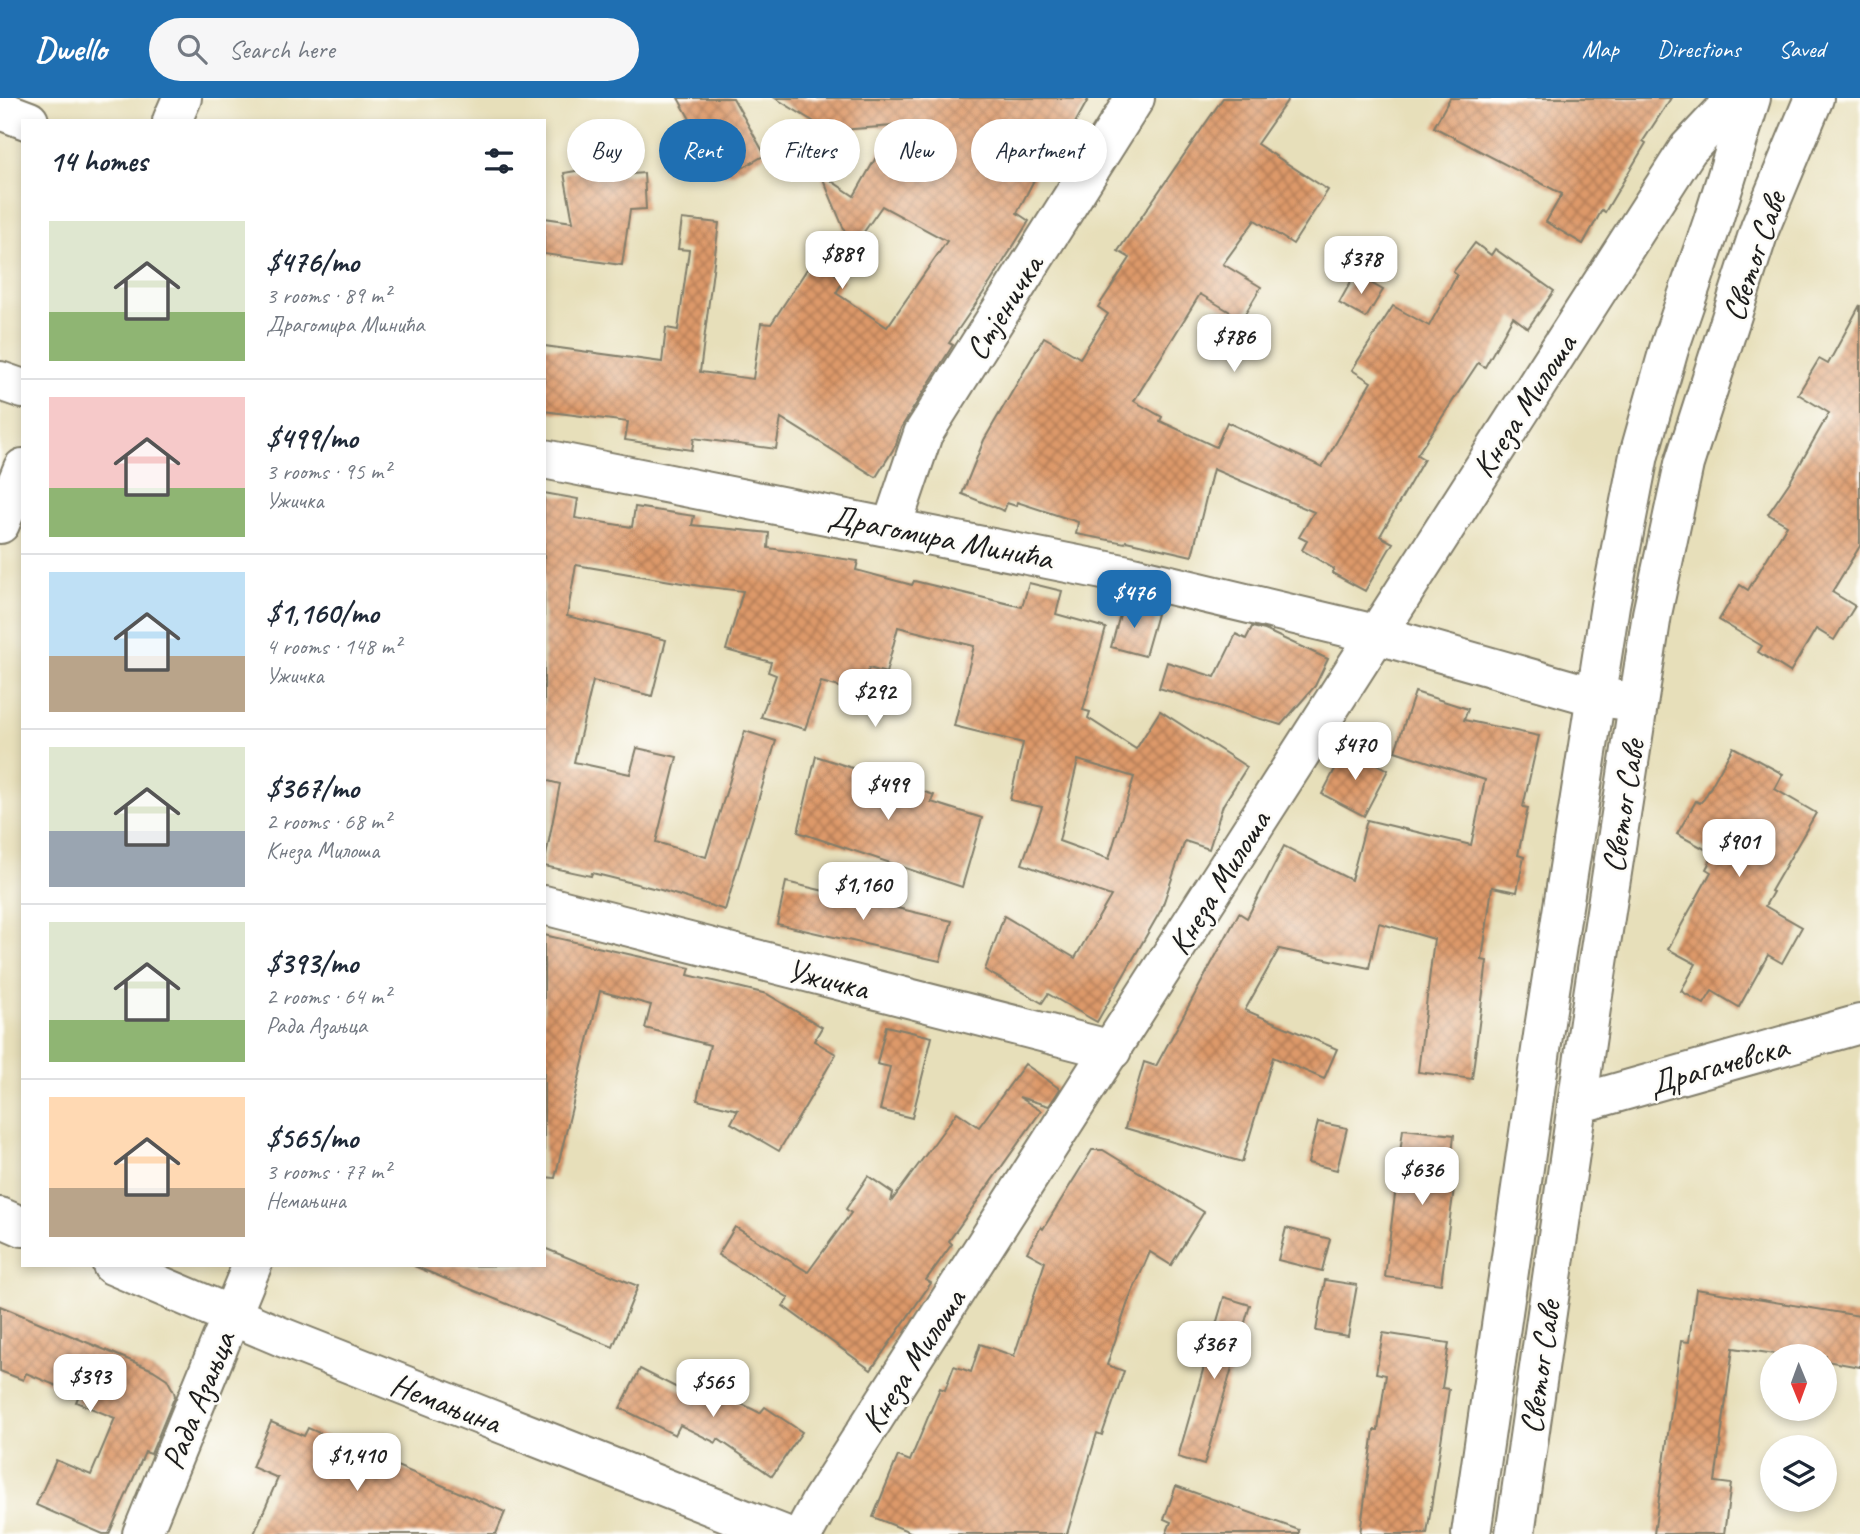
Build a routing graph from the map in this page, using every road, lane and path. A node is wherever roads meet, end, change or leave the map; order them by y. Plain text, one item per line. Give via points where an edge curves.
1 (182, 98) edge
2 (1135, 98) edge
3 (1736, 98) edge
4 (1751, 98) edge
5 (1814, 98) edge
6 (0, 110) edge
7 (24, 119) edge
8 (173, 119) edge
9 (0, 381) edge
10 (21, 388) edge
11 (546, 458) edge
12 (21, 473) edge
13 (0, 524) edge
14 (892, 526) junction
15 (1376, 634) junction
16 (1596, 697) junction
17 (1638, 702) junction
18 (546, 906) edge
19 (1860, 1024) edge
20 (1112, 1050) junction
21 (1577, 1104) junction
22 (0, 1217) edge
23 (21, 1226) edge
24 (117, 1267) edge
25 (251, 1267) edge
26 (232, 1315) junction
27 (142, 1534) edge
28 (782, 1534) edge
29 (803, 1534) edge
30 (1471, 1534) edge
31 (1515, 1534) edge

1 - 8 street
2 - 14 street, Стјеничка via 923,434
3 - 15 street, Кнеза Милоша via 1688,149
4 - 16 street, Светог Саве via 1639,455
5 - 17 street, Светог Саве via 1760,228 1684,464
6 - 7 street
9 - 10 street
11 - 14 street, Драгомира Минића
12 - 13 street
14 - 15 street, Драгомира Минића via 1128,575
15 - 16 street, Драгомира Минића
15 - 20 street, Кнеза Милоша
16 - 17 street, Драгомира Минића
16 - 30 street, Светог Саве
17 - 21 street, Светог Саве
18 - 20 street, Ужичка
19 - 21 street, Драгачевска
20 - 29 street, Кнеза Милоша
21 - 31 street, Светог Саве
22 - 23 street
24 - 26 street, Немањина
25 - 26 street, Рада Азањца
26 - 27 street, Рада Азањца
26 - 28 street, Немањина

